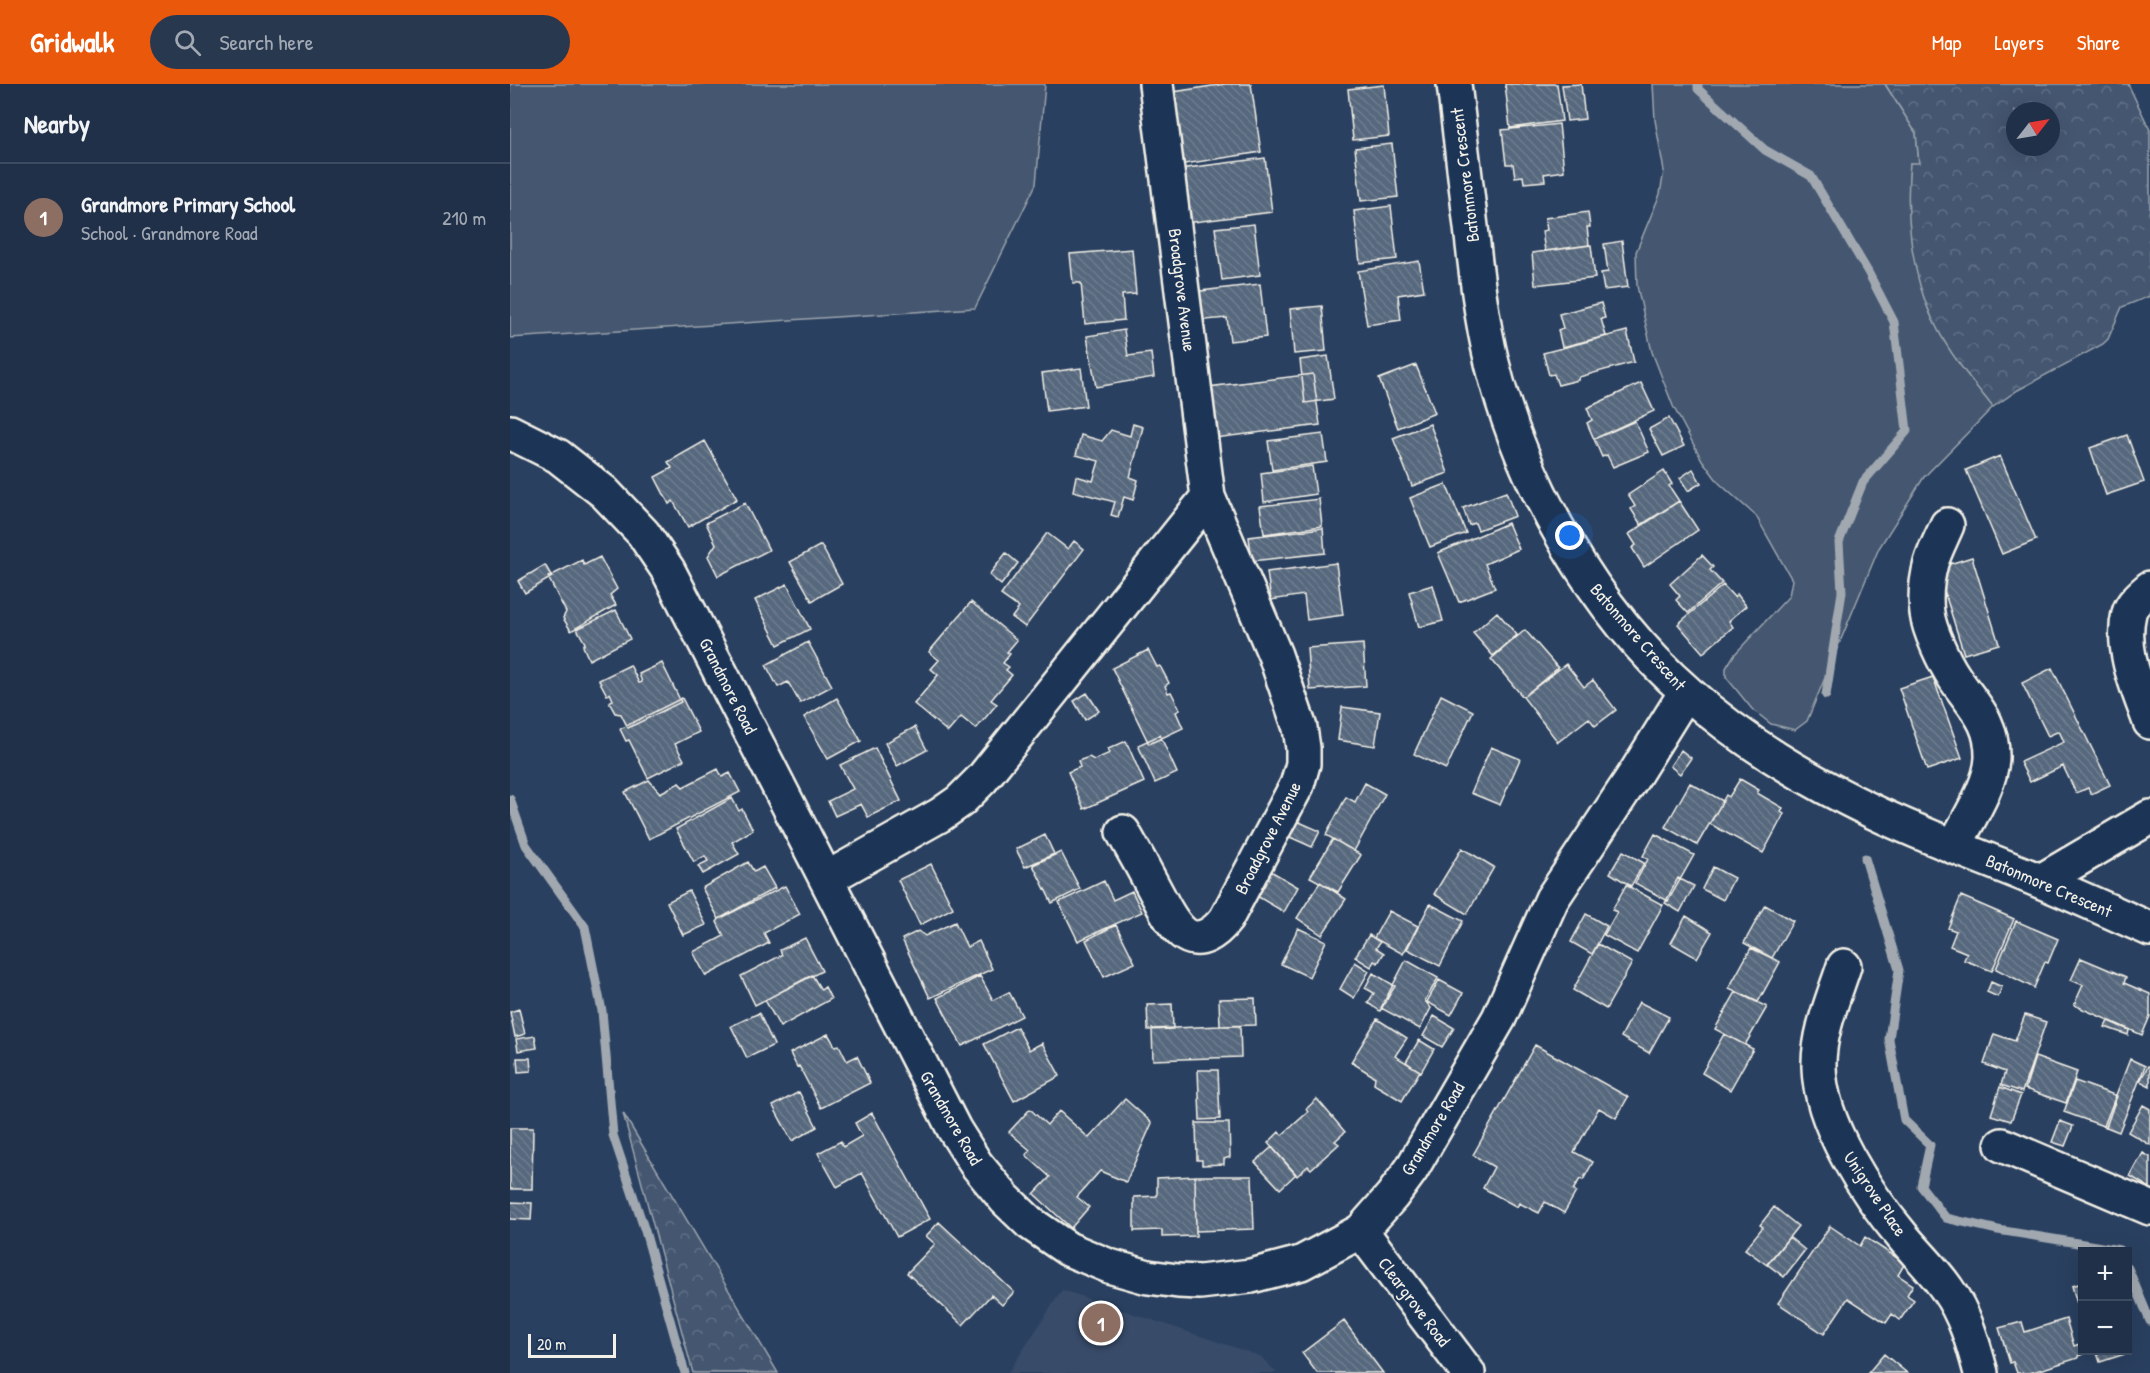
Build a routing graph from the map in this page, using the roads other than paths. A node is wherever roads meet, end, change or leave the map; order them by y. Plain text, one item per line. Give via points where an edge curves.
1 (1156, 84) edge
2 (1454, 84) edge
3 (510, 432) edge
4 (1208, 497) junction
5 (1947, 525) dead end
6 (2150, 588) edge
7 (1686, 692) junction
8 (2150, 722) edge
9 (2150, 817) edge
10 (1123, 832) dead end
11 (1954, 847) junction
12 (826, 879) junction
13 (2041, 881) junction
14 (2150, 929) edge
15 (1844, 966) dead end
16 (2002, 1145) dead end
17 (2150, 1208) edge
18 (1361, 1231) junction
19 (1468, 1373) edge
20 (1981, 1373) edge

1 - 4 street, Broadgrove Avenue
2 - 7 street, Batonmore Crescent via 1479,296 1492,364 1528,467 1559,533 1591,584
3 - 12 street, Grandmore Road via 558,456 604,492 643,533 668,570
4 - 10 street, Broadgrove Avenue via 1278,665 1300,728 1303,764 1297,785 1226,920 1205,937 1183,933 1171,919
4 - 12 street via 982,779 940,815
5 - 11 street via 1931,562 1927,614 1953,676 1987,726 1992,757 1988,778
6 - 8 street via 2129,611 2127,636 2130,664
7 - 11 street, Batonmore Crescent via 1742,735 1813,780
7 - 18 street, Grandmore Road via 1552,899 1499,1018 1411,1170
9 - 13 street
11 - 13 street, Batonmore Crescent
12 - 18 street, Grandmore Road via 954,1129 976,1164 1030,1223 1068,1249 1138,1274 1200,1282 1251,1276 1301,1263
13 - 14 street, Batonmore Crescent
15 - 20 street, Unigrove Place via 1824,1029 1818,1065 1829,1117 1852,1165 1901,1234 1947,1289 1971,1336
16 - 17 street
18 - 19 street, Cleargrove Road

